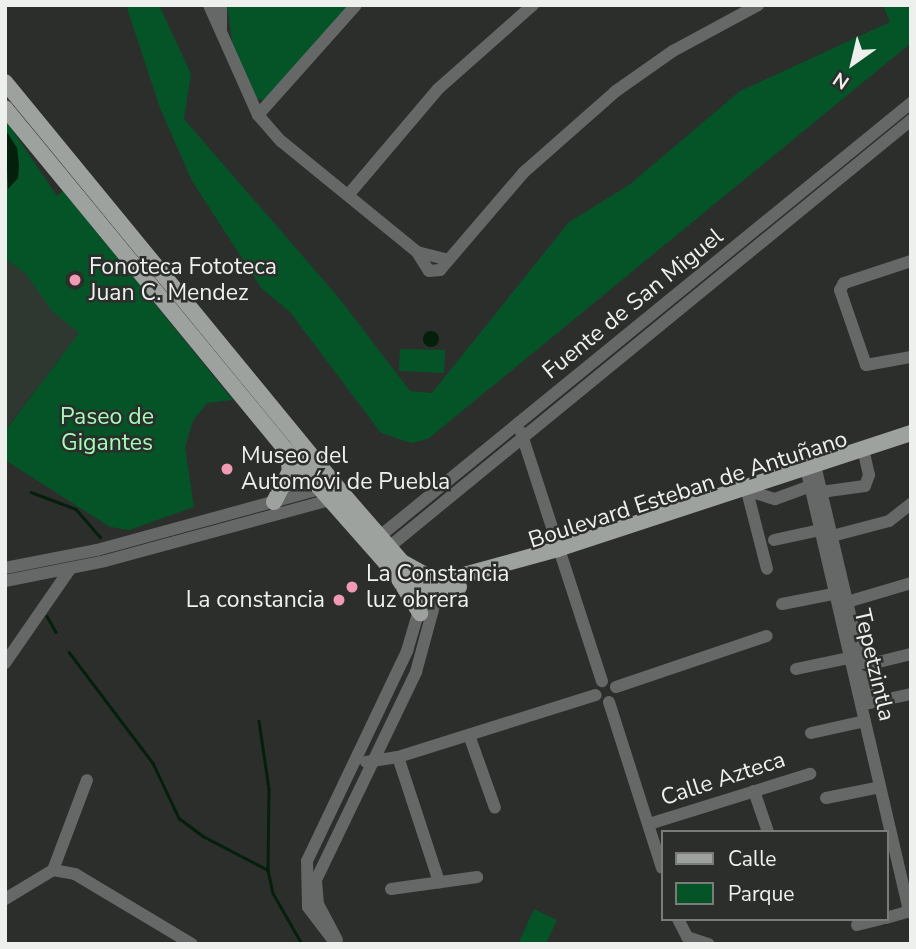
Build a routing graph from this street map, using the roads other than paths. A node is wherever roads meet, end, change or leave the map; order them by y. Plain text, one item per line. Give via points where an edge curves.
1 (209, 5) edge
2 (221, 5) edge
3 (356, 5) edge
4 (533, 5) edge
5 (758, 5) edge
6 (221, 32) junction
7 (5, 82) edge
8 (911, 103) edge
9 (5, 108) edge
10 (258, 115) junction
11 (911, 120) edge
12 (349, 194) junction
13 (911, 261) edge
14 (911, 357) edge
15 (521, 431) junction
16 (911, 433) edge
17 (911, 442) edge
18 (287, 451) junction
19 (865, 457) junction
20 (813, 476) junction
21 (325, 484) junction
22 (752, 494) junction
23 (337, 497) junction
24 (274, 502) junction
25 (911, 504) edge
26 (828, 531) junction
27 (774, 540) dead end
28 (385, 541) junction
29 (559, 552) junction
30 (101, 555) junction
31 (5, 568) edge
32 (69, 569) junction
33 (767, 569) dead end
34 (393, 571) junction
35 (5, 581) edge
36 (433, 583) junction
37 (911, 583) edge
38 (843, 596) junction
39 (782, 604) dead end
40 (420, 614) junction
41 (767, 636) dead end
42 (911, 654) edge
43 (858, 660) junction
44 (5, 663) edge
45 (796, 669) dead end
46 (602, 681) junction
47 (616, 687) junction
48 (911, 694) edge
49 (596, 695) junction
50 (609, 702) junction
51 (866, 704) junction
52 (865, 721) junction
53 (811, 733) dead end
54 (469, 735) junction
55 (357, 756) junction
56 (398, 757) junction
57 (370, 765) junction
58 (810, 774) dead end
59 (87, 780) dead end
60 (880, 787) junction
61 (754, 791) junction
62 (826, 798) dead end
63 (495, 808) dead end
64 (649, 824) junction
65 (767, 830) edge
66 (887, 830) edge
67 (890, 851) edge
68 (660, 861) edge
69 (53, 870) junction
70 (477, 877) dead end
71 (439, 883) junction
72 (391, 889) dead end
73 (5, 899) edge
74 (910, 911) edge
75 (888, 918) edge
76 (875, 921) edge
77 (679, 924) edge
78 (857, 925) dead end
79 (192, 944) edge
80 (337, 944) edge
81 (709, 944) edge

1 - 6 street
2 - 6 street
3 - 10 street
4 - 12 street via 438,89
5 - 12 street via 673,51 616,91 523,173 440,270 429,271 417,252
6 - 10 street
7 - 21 main road
8 - 15 street, Fuente de San Miguel
9 - 18 main road
10 - 12 street via 301,161
11 - 15 street, Fuente de San Miguel
13 - 14 street via 844,283 839,290 866,365
15 - 28 street, Fuente de San Miguel
15 - 29 street
16 - 20 main road, Boulevard Esteban de Antuñano
17 - 19 main road, Boulevard Esteban de Antuñano
18 - 21 main road
18 - 24 main road via 290,471
19 - 20 main road, Boulevard Esteban de Antuñano
19 - 20 street via 869,475 865,486
20 - 22 main road, Boulevard Esteban de Antuñano
20 - 26 street, Tepetzintla
20 - 29 main road, Boulevard Esteban de Antuñano
21 - 23 main road
21 - 24 street
22 - 29 main road, Boulevard Esteban de Antuñano
22 - 33 street
23 - 28 main road
23 - 30 street via 125,556
23 - 34 main road
24 - 30 street via 111,545
25 - 26 street via 889,521
26 - 27 street
26 - 38 street, Tepetzintla
28 - 36 main road via 402,562
29 - 36 main road, Boulevard Esteban de Antuñano
29 - 46 street
30 - 31 street
30 - 32 street
32 - 35 street
32 - 44 street
34 - 36 main road
34 - 40 main road
36 - 40 street
36 - 57 street via 416,672
37 - 38 street
38 - 39 street
38 - 43 street, Tepetzintla
40 - 55 street via 407,652
41 - 47 street
42 - 43 street
43 - 45 street
43 - 51 street, Tepetzintla
46 - 47 street
46 - 49 street
47 - 50 street
48 - 51 street
49 - 50 street
49 - 54 street
50 - 64 street
51 - 52 street, Tepetzintla
52 - 53 street
52 - 60 street, Tepetzintla
54 - 56 street
54 - 63 street
55 - 57 street
55 - 80 street via 307,861 304,879 308,907
56 - 57 street
56 - 71 street
57 - 80 street via 316,880 318,904
58 - 61 street, Calle Azteca
59 - 69 street
60 - 62 street
60 - 66 street, Tepetzintla
61 - 64 street, Calle Azteca
61 - 65 street
64 - 68 street
67 - 74 street, Tepetzintla
69 - 73 street
69 - 79 street via 75,874
70 - 71 street
71 - 72 street
74 - 75 street
76 - 78 street
77 - 81 street via 687,937

